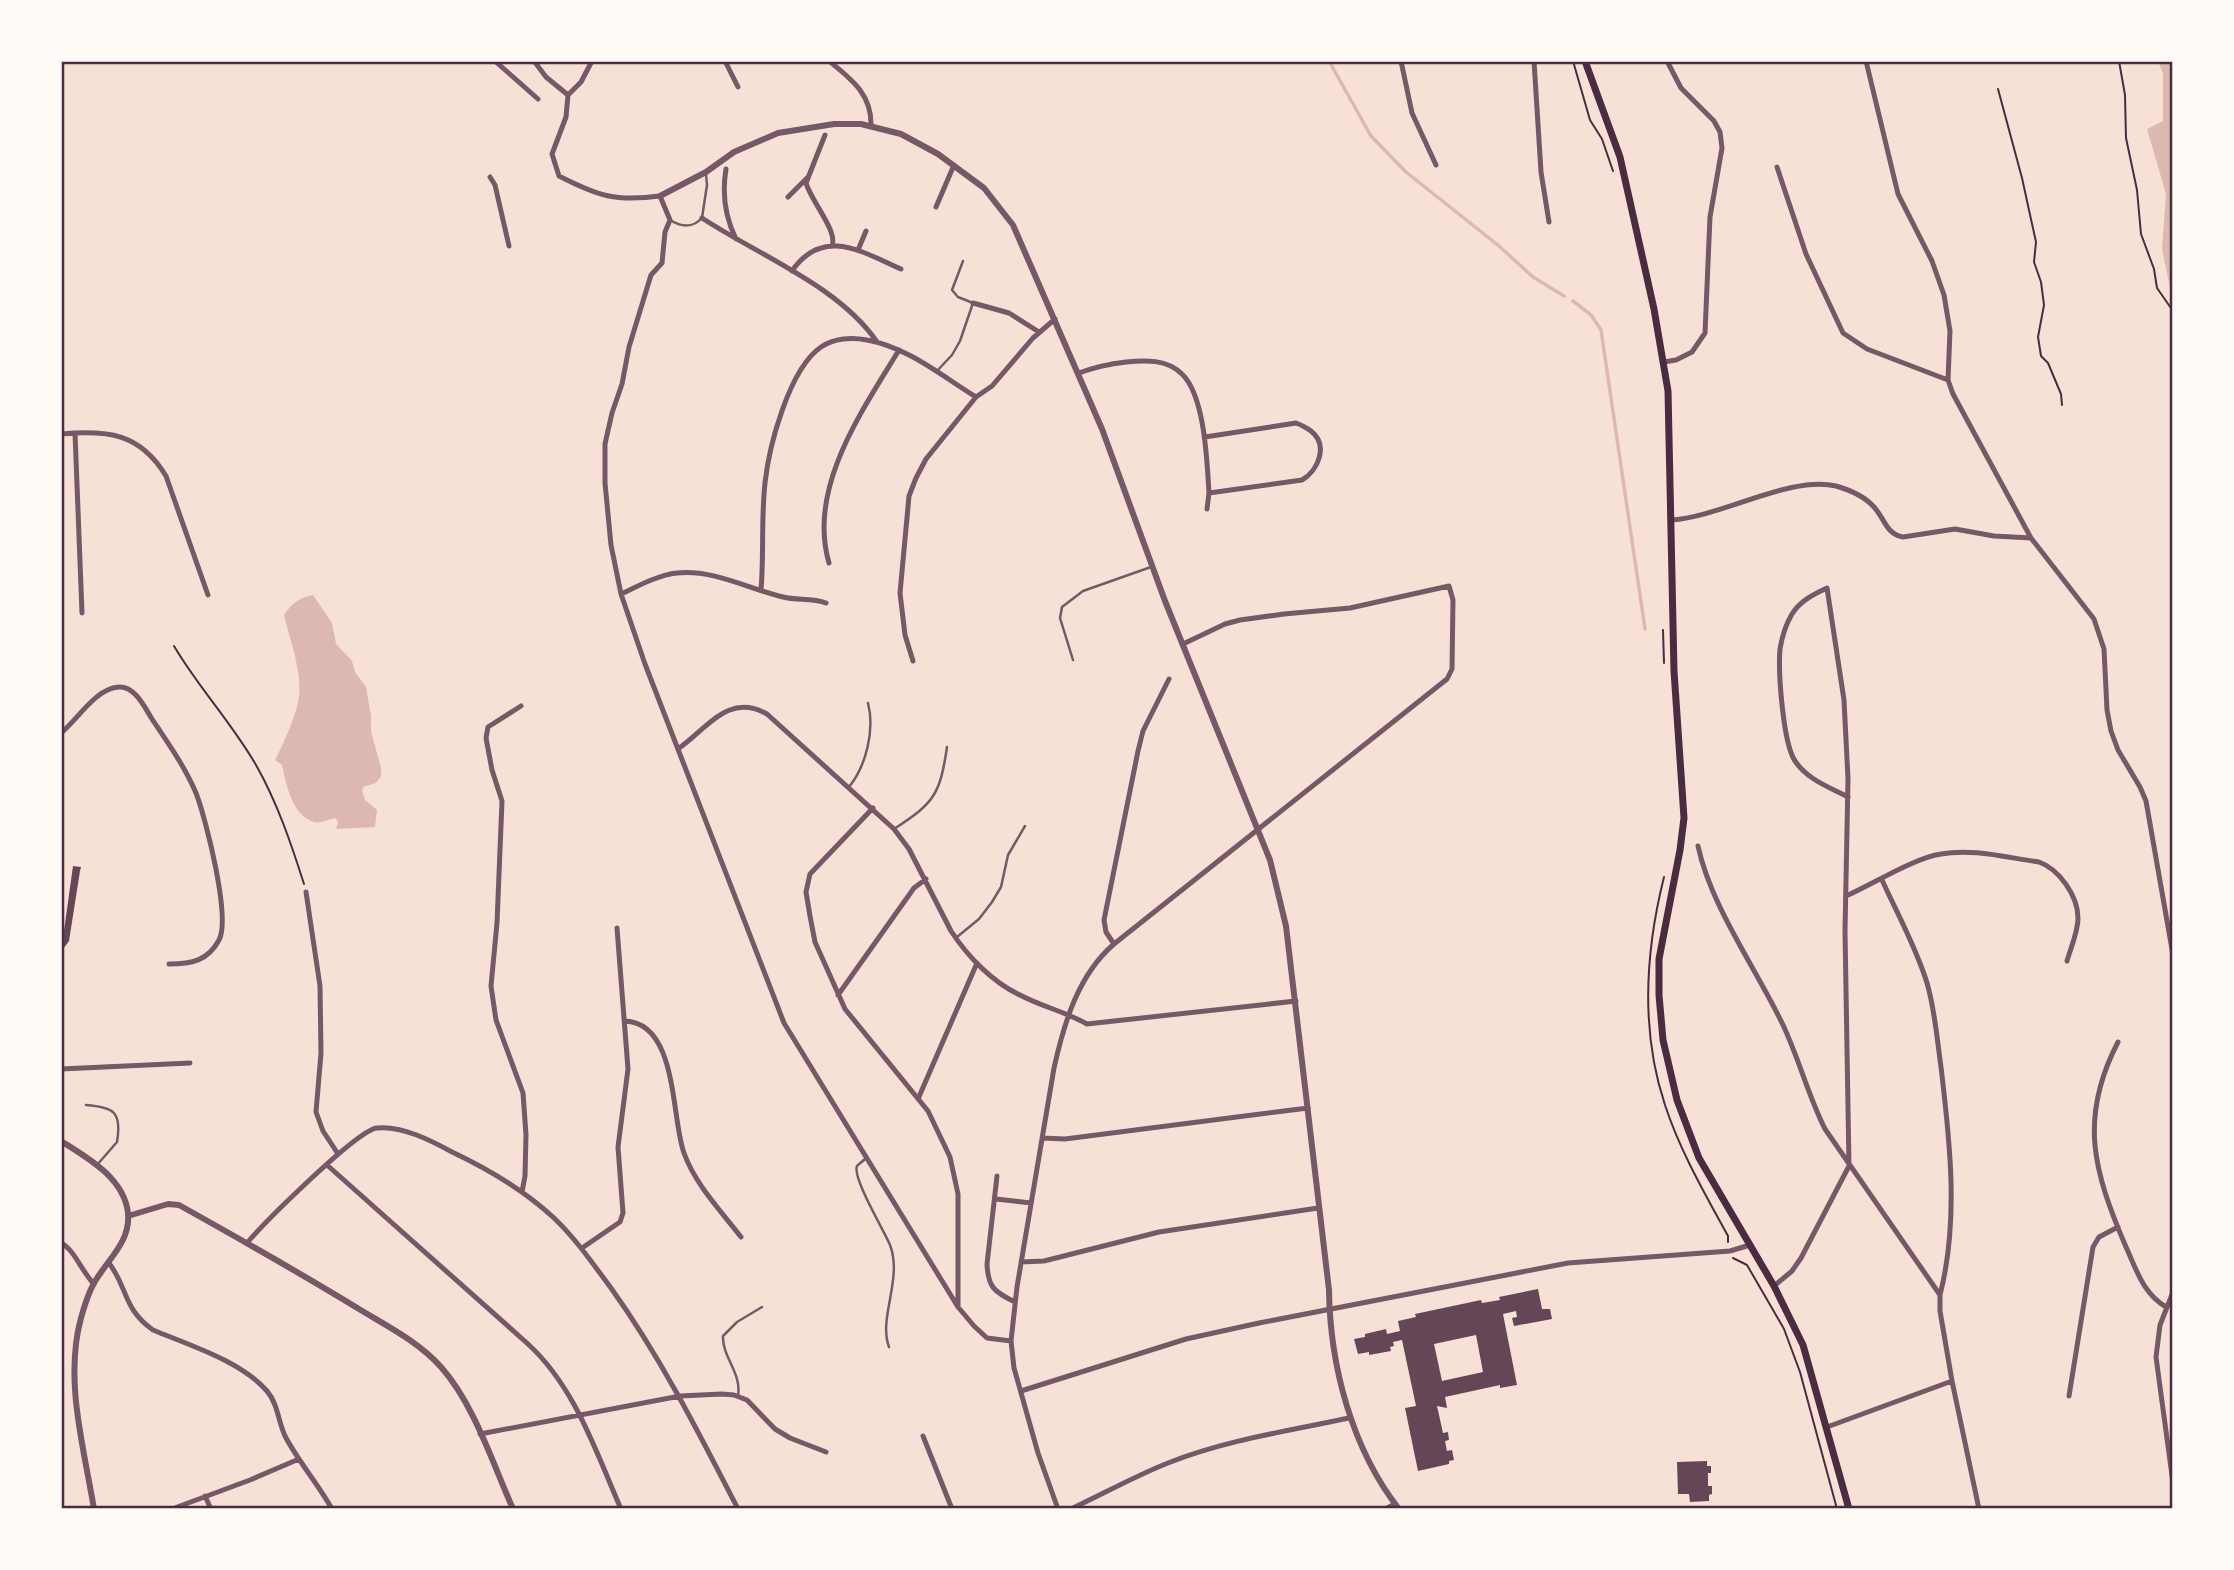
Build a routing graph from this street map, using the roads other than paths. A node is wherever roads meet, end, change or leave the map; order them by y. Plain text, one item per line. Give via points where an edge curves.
1 (495, 61) edge
2 (534, 61) edge
3 (592, 61) edge
4 (725, 61) edge
5 (829, 61) edge
6 (1401, 61) edge
7 (1534, 61) edge
8 (1585, 61) edge
9 (1667, 61) edge
10 (1866, 61) edge
11 (738, 87) dead end
12 (568, 95) junction
13 (538, 99) dead end
14 (871, 125) junction
15 (825, 135) dead end
16 (954, 165) junction
17 (1436, 165) dead end
18 (1777, 167) dead end
19 (726, 169) dead end
20 (706, 172) junction
21 (490, 177) dead end
22 (808, 177) junction
23 (660, 196) junction
24 (788, 197) dead end
25 (936, 207) dead end
26 (702, 218) junction
27 (670, 220) junction
28 (1549, 222) dead end
29 (866, 231) dead end
30 (736, 239) junction
31 (509, 246) dead end
32 (832, 246) junction
33 (858, 250) junction
34 (963, 261) dead end
35 (901, 269) dead end
36 (792, 271) junction
37 (973, 303) junction
38 (1055, 318) junction
39 (1039, 332) junction
40 (877, 342) junction
41 (899, 350) junction
42 (1664, 362) junction
43 (936, 372) junction
44 (1079, 373) junction
45 (1948, 380) junction
46 (976, 397) junction
47 (75, 432) junction
48 (61, 433) edge
49 (1205, 437) junction
50 (1209, 493) junction
51 (1207, 509) dead end
52 (1672, 520) junction
53 (2031, 538) junction
54 (829, 564) dead end
55 (1152, 567) junction
56 (761, 590) junction
57 (621, 594) junction
58 (208, 595) dead end
59 (826, 603) dead end
60 (82, 613) dead end
61 (1183, 644) junction
62 (1073, 660) dead end
63 (914, 661) dead end
64 (1169, 679) dead end
65 (868, 703) dead end
66 (521, 706) dead end
67 (61, 733) edge
68 (947, 747) dead end
69 (678, 749) junction
70 (849, 787) junction
71 (1848, 797) junction
72 (873, 808) junction
73 (1025, 826) dead end
74 (894, 829) junction
75 (1259, 830) junction
76 (1698, 846) dead end
77 (926, 879) junction
78 (1882, 880) junction
79 (306, 892) road end
80 (1846, 896) junction
81 (617, 928) dead end
82 (956, 938) junction
83 (1114, 944) junction
84 (2173, 955) edge
85 (2067, 961) dead end
86 (977, 963) junction
87 (169, 964) dead end
88 (838, 995) junction
89 (1296, 1001) junction
90 (1070, 1015) junction
91 (625, 1021) junction
92 (2118, 1042) dead end
93 (190, 1063) dead end
94 (61, 1069) edge
95 (918, 1099) junction
96 (86, 1105) dead end
97 (1308, 1108) junction
98 (1042, 1138) junction
99 (61, 1141) edge
100 (338, 1154) junction
101 (865, 1159) junction
102 (97, 1165) junction
103 (327, 1165) junction
104 (1849, 1166) junction
105 (997, 1176) dead end
106 (522, 1192) junction
107 (996, 1199) junction
108 (1031, 1203) junction
109 (1318, 1208) junction
110 (128, 1216) junction
111 (2118, 1227) junction
112 (741, 1237) dead end
113 (61, 1243) edge
114 (247, 1243) junction
115 (1750, 1245) junction
116 (582, 1248) junction
117 (1021, 1262) junction
118 (109, 1263) junction
119 (94, 1284) junction
120 (1774, 1286) junction
121 (2173, 1292) edge
122 (1940, 1295) junction
123 (1015, 1302) junction
124 (762, 1307) dead end
125 (958, 1307) junction
126 (2166, 1307) junction
127 (1329, 1309) junction
128 (1011, 1341) junction
129 (888, 1347) dead end
130 (1952, 1381) junction
131 (1021, 1391) junction
132 (680, 1396) junction
133 (738, 1396) junction
134 (2069, 1396) dead end
135 (579, 1416) junction
136 (1349, 1418) junction
137 (1827, 1427) junction
138 (480, 1434) junction
139 (923, 1436) dead end
140 (826, 1452) dead end
141 (299, 1458) junction
142 (2173, 1483) edge
143 (205, 1496) junction
144 (1397, 1506) edge
145 (94, 1509) edge
146 (172, 1509) edge
147 (211, 1509) edge
148 (332, 1509) edge
149 (513, 1509) edge
150 (621, 1509) edge
151 (738, 1509) edge
152 (952, 1509) edge
153 (1058, 1509) edge
154 (1071, 1509) edge
155 (1385, 1509) edge
156 (1849, 1509) edge
157 (1979, 1509) edge

1 - 13 street
2 - 12 street
3 - 12 street
4 - 11 street
5 - 14 street via 868,100
6 - 17 street via 1412,113
7 - 28 street
8 - 42 main road via 1620,157
9 - 42 street via 1681,88 1718,126 1722,148 1710,217 1705,333 1692,352
10 - 45 street via 1898,194 1944,295 1950,331
12 - 23 street via 566,117 552,154 559,176 608,197
14 - 16 street via 901,134
14 - 20 street via 834,124 778,133 734,152
15 - 22 street
16 - 25 street
16 - 38 street via 993,198 1013,225
18 - 45 street via 1806,254 1843,333 1867,349
19 - 30 street via 724,198
20 - 23 street
20 - 26 lane
21 - 31 street
22 - 24 street
22 - 32 street via 808,190 833,233
23 - 27 street
26 - 27 lane via 688,226
26 - 30 street
27 - 57 street via 662,263 651,275 605,444 611,545
29 - 33 street
30 - 36 street
32 - 33 street
32 - 36 street via 811,252
33 - 35 street
34 - 37 lane via 952,290
36 - 40 street via 863,322
37 - 39 street via 1009,313
37 - 43 lane via 960,341
38 - 39 street
38 - 44 street
39 - 46 street via 992,386
40 - 41 street
40 - 56 street via 844,339 823,346 807,360 793,386 764,485
41 - 43 street
41 - 54 street via 838,459 825,524
42 - 52 main road
43 - 46 street
44 - 49 street via 1140,360 1172,367 1186,379
44 - 55 street
45 - 53 street
46 - 63 street via 926,459 909,496 900,593 905,635
47 - 48 street
47 - 58 street via 120,436 156,461 166,476
47 - 60 street
49 - 50 street
49 - 50 street via 1296,423 1315,435 1320,451 1313,471 1302,480
50 - 51 street
52 - 53 street via 1798,486 1822,484 1869,502 1897,536 1955,530
52 - 115 main road via 1671,598 1684,818 1659,959 1663,1040 1685,1126
53 - 84 street via 2087,607 2099,630 2110,731 2146,801
55 - 61 street
55 - 62 lane via 1083,591 1062,607 1060,618
56 - 57 street via 675,573
56 - 59 street
57 - 69 street
61 - 75 street
61 - 75 street via 1240,620 1350,608 1449,586 1453,658 1447,679
64 - 83 street via 1146,723 1138,751 1104,920 1105,932
65 - 70 lane via 871,713 864,762
66 - 106 street via 488,727 486,738 502,801 491,986 496,1020 523,1093 526,1145
67 - 87 street via 99,696 119,687 128,689 161,732 196,794 211,847 222,932 203,959
68 - 74 lane via 936,794
69 - 70 street via 726,712 740,706 755,707
69 - 101 street via 781,1017
70 - 72 street
71 - 71 street via 1844,700 1827,588 1799,605 1782,637 1780,668 1787,738 1802,769
71 - 80 street
72 - 74 street
72 - 88 street via 808,878 806,892 815,942
73 - 82 lane via 1008,855 1001,887 992,902
74 - 77 street
75 - 83 street
75 - 89 street via 1277,883
76 - 104 street via 1708,882 1784,1027 1815,1109
77 - 82 street
77 - 88 street via 914,888
78 - 80 street
78 - 85 street via 1932,856 1955,852 2047,865 2062,879 2078,914
78 - 122 street via 1921,966 1935,1026 1951,1195 1949,1247
79 - 100 street via 320,986 316,1112
80 - 104 street
81 - 91 street
82 - 86 street
83 - 90 street via 1088,971
86 - 90 street via 1014,992
86 - 95 street
88 - 95 street
89 - 90 street via 1087,1024
89 - 97 street
90 - 98 street via 1054,1068
91 - 112 street via 643,1024 653,1035 669,1071 684,1153
91 - 116 street via 628,1081 618,1147 624,1213 620,1222
92 - 111 street via 2096,1102 2094,1132 2100,1181
93 - 94 street
95 - 125 street via 942,1136 956,1177
96 - 102 lane via 106,1107 117,1117 117,1142
97 - 98 street via 1065,1139
97 - 109 street
98 - 108 street
99 - 102 street
100 - 103 street
100 - 106 street via 374,1128 393,1129 452,1151
101 - 125 street
101 - 129 lane via 856,1170 894,1259
102 - 110 street via 121,1190
103 - 114 street
103 - 135 street via 538,1353 557,1374
104 - 120 street via 1801,1258
104 - 122 street
105 - 107 street
106 - 116 street
107 - 108 street
107 - 123 street via 987,1277 990,1286
108 - 117 street
109 - 117 street via 1159,1231 1044,1261
109 - 127 street
110 - 114 street via 179,1205
110 - 118 street via 126,1232
111 - 126 street via 2145,1290
111 - 134 street via 2099,1237 2093,1247
113 - 119 street
114 - 138 street via 422,1350 452,1381
115 - 120 main road
115 - 127 street via 1730,1251 1568,1263
116 - 132 street
117 - 123 street
118 - 119 street
118 - 141 street via 129,1306 143,1323 233,1365 266,1390
119 - 145 street via 78,1332 75,1379
120 - 137 main road via 1803,1345
121 - 126 street
122 - 130 street
123 - 128 street
124 - 133 lane via 723,1336 738,1378
125 - 128 street via 987,1338
126 - 142 street via 2156,1357
127 - 131 street via 1186,1339
127 - 136 street
128 - 131 street
130 - 137 street
130 - 157 street
131 - 153 street
132 - 133 street
132 - 135 street
132 - 151 street
133 - 140 street via 775,1429
135 - 138 street
135 - 150 street
136 - 144 street via 1367,1459
136 - 154 street via 1191,1455
137 - 156 main road
138 - 149 street
139 - 152 street
141 - 143 street
141 - 148 street
143 - 146 street
143 - 147 street
144 - 155 street

